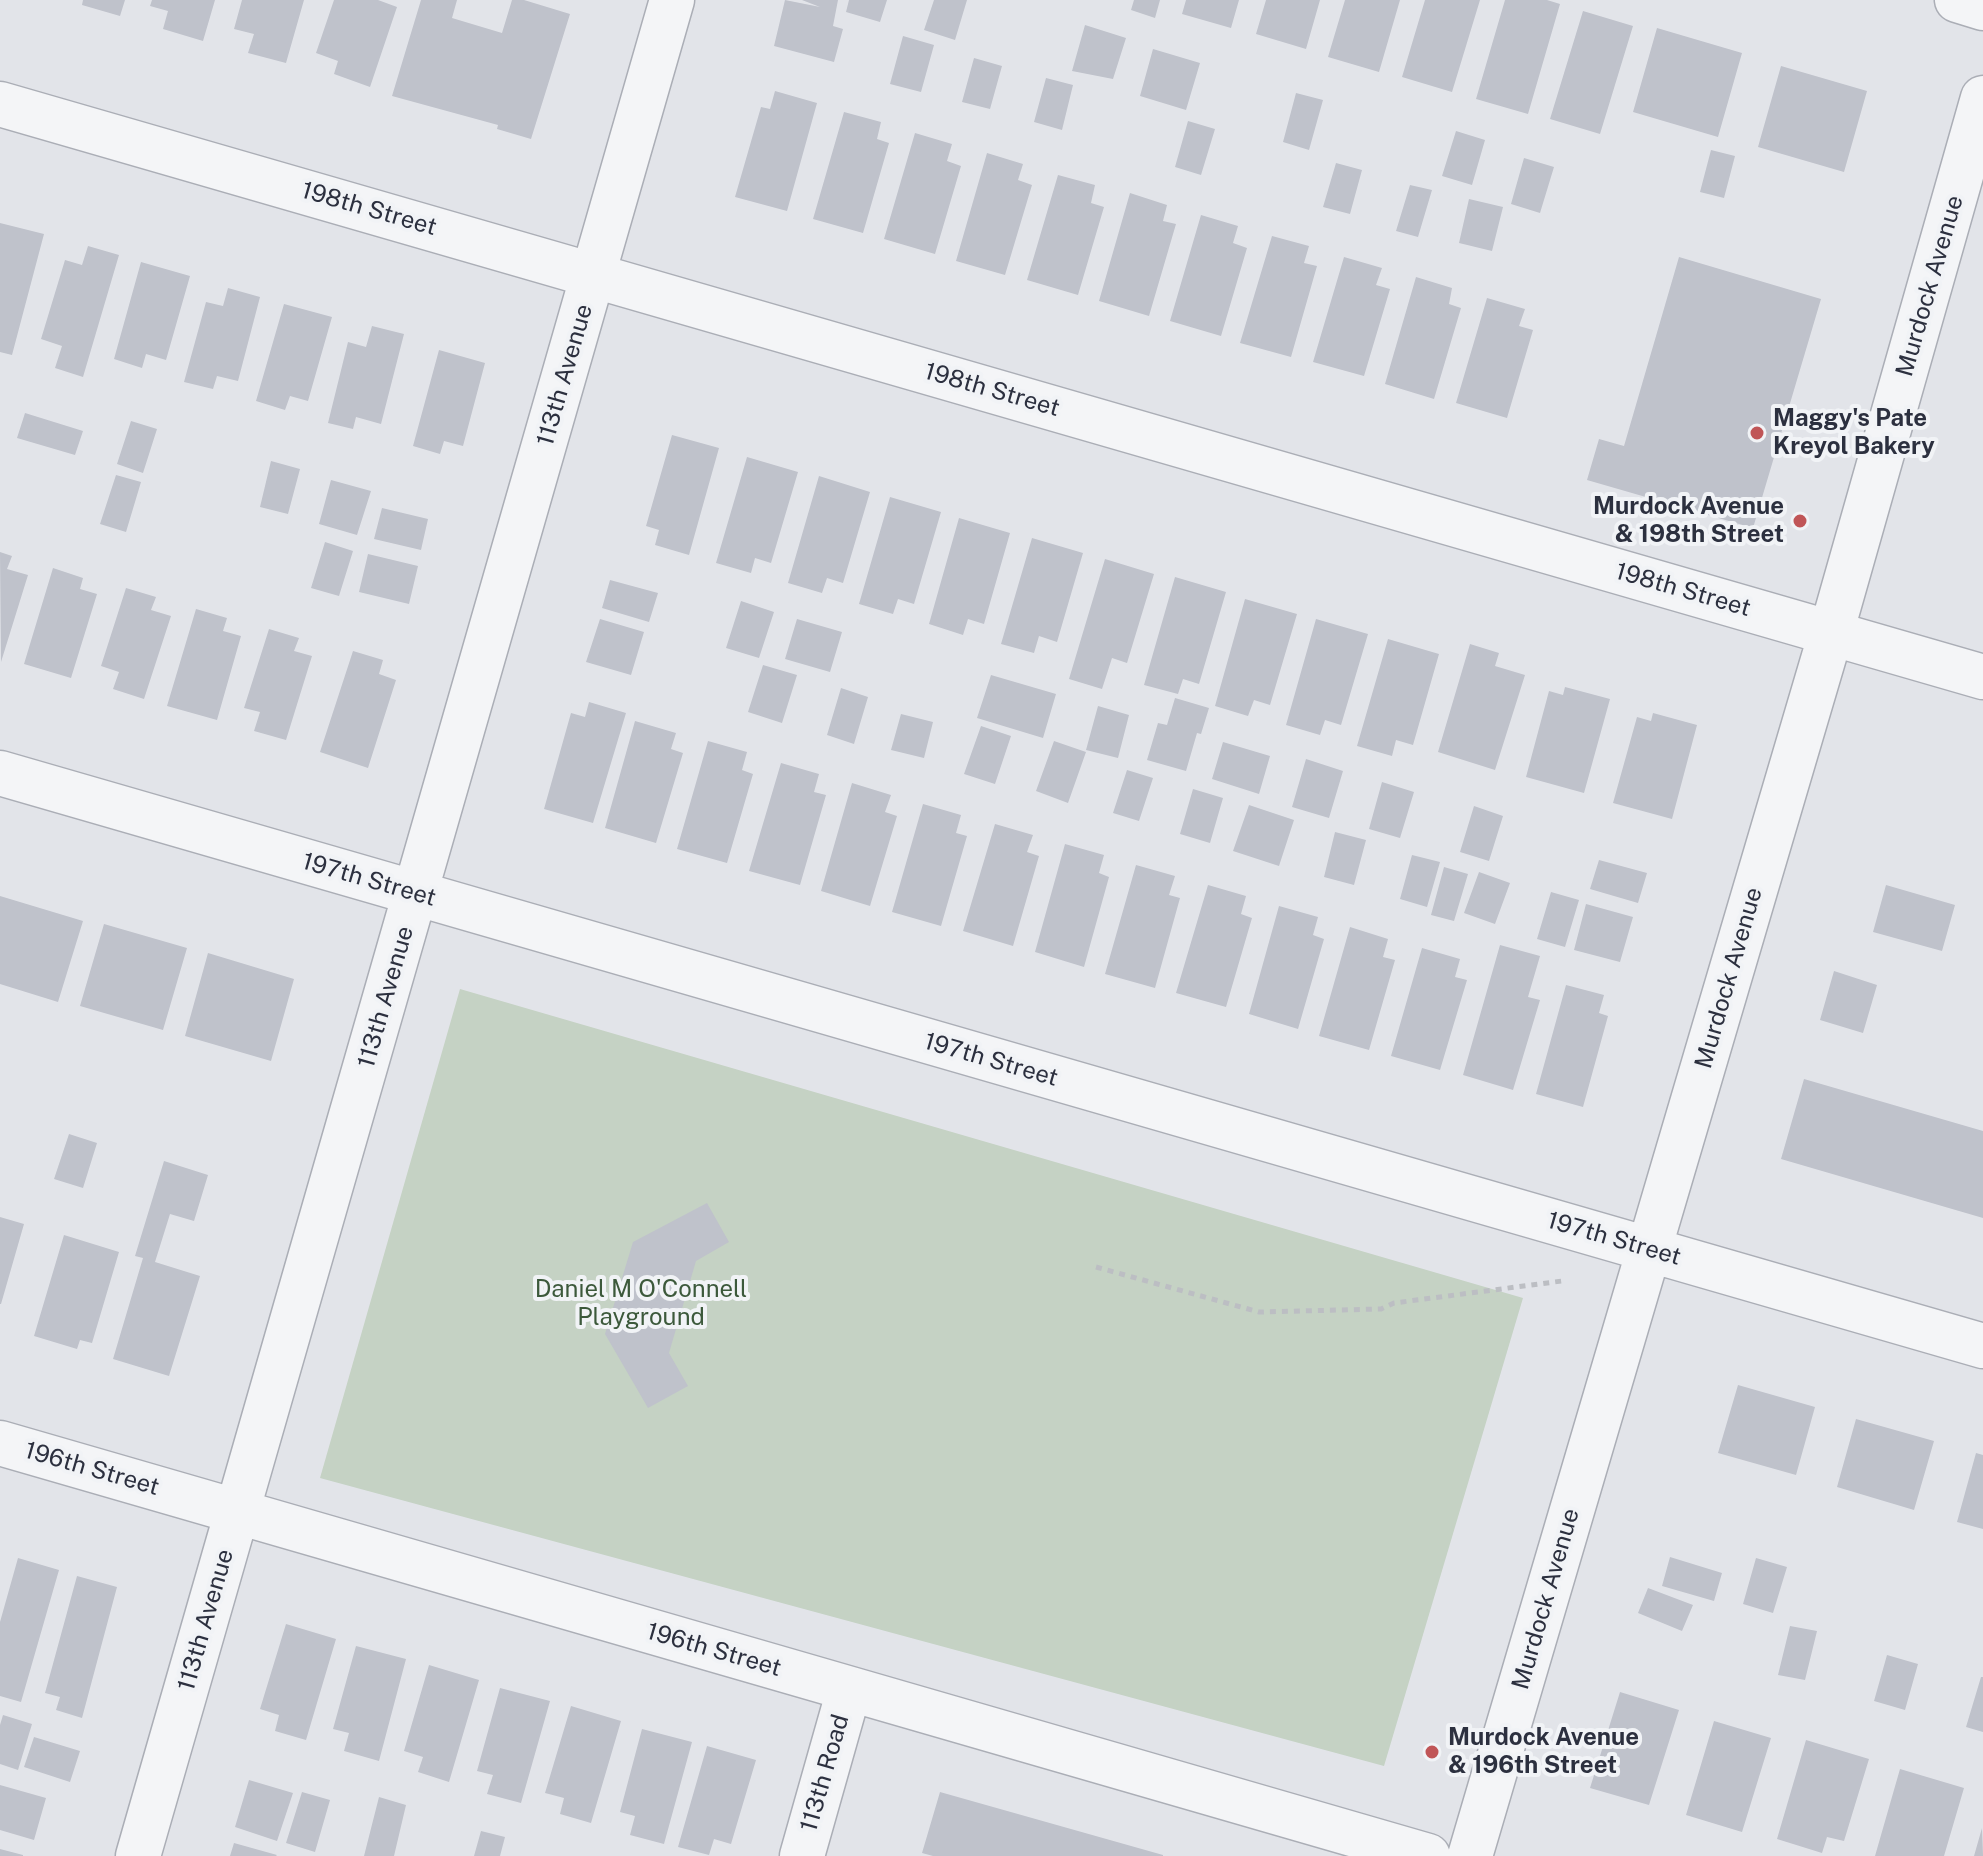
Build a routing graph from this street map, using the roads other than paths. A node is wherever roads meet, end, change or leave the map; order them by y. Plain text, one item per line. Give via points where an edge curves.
1 (672, 0) edge
2 (1957, 0) edge
3 (1983, 8) edge
4 (1983, 98) edge
5 (0, 104) edge
6 (593, 275) junction
7 (1831, 633) junction
8 (1983, 677) edge
9 (0, 773) edge
10 (415, 894) junction
11 (1649, 1249) junction
12 (1983, 1346) edge
13 (0, 1443) edge
14 (238, 1510) junction
15 (849, 1690) junction
16 (138, 1856) edge
17 (802, 1856) edge
18 (1428, 1856) edge
19 (1470, 1856) edge

1 - 6 street, 113th Avenue
2 - 3 street
4 - 7 street, Murdock Avenue
5 - 6 street, 198th Street
6 - 7 street, 198th Street
6 - 10 street, 113th Avenue
7 - 8 street, 198th Street
7 - 11 street, Murdock Avenue
9 - 10 street, 197th Street
10 - 11 street, 197th Street
10 - 14 street, 113th Avenue
11 - 12 street, 197th Street
11 - 19 street, Murdock Avenue
13 - 14 street, 196th Street
14 - 15 street, 196th Street
14 - 16 street, 113th Avenue
15 - 17 street, 113th Road
15 - 18 street, 196th Street

